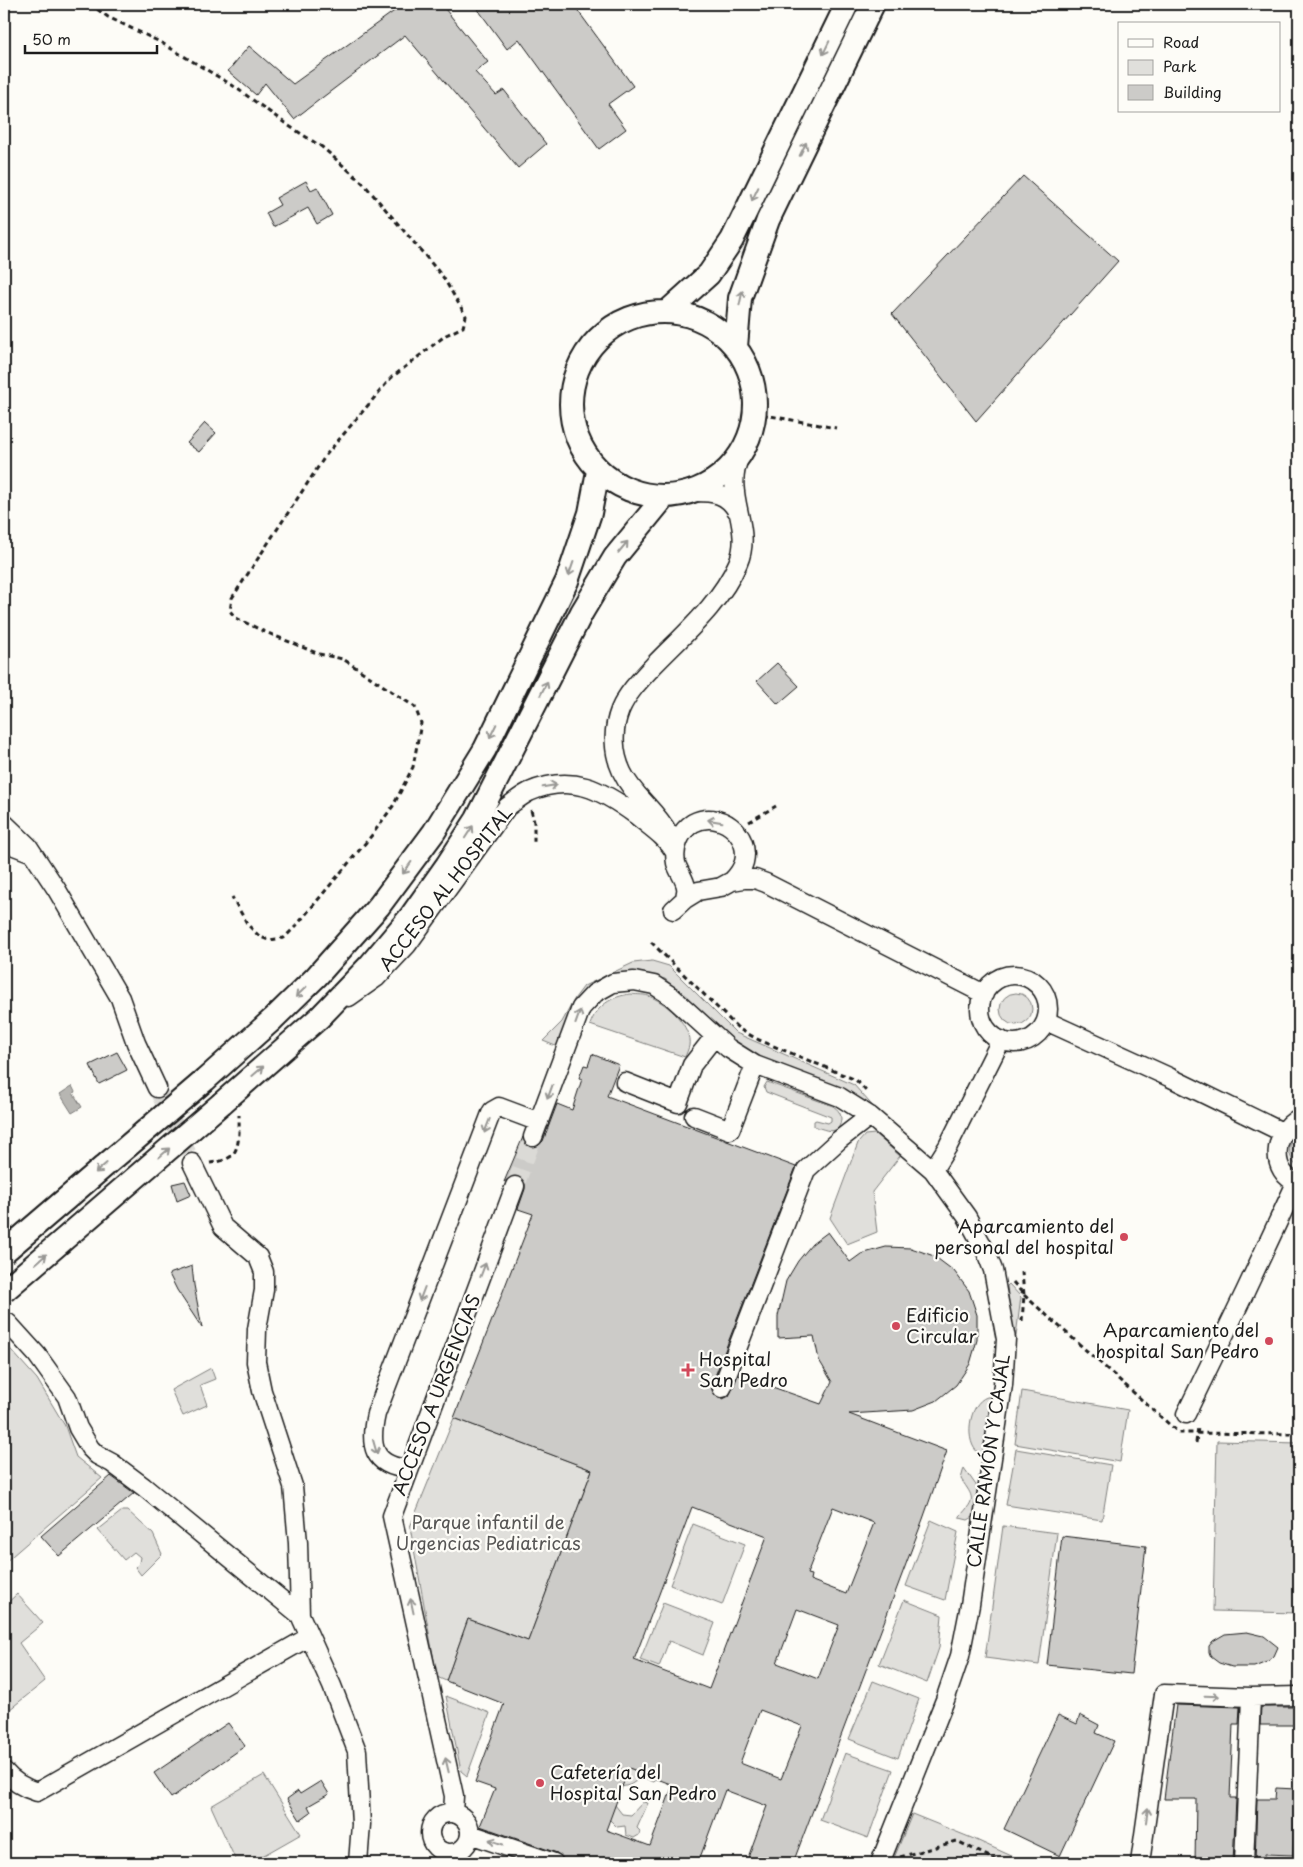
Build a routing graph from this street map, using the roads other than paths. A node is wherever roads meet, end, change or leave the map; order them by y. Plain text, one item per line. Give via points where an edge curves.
1 (847, 4) edge
2 (873, 4) edge
3 (667, 312) junction
4 (736, 347) junction
5 (740, 456) junction
6 (598, 472) junction
7 (695, 492) junction
8 (665, 496) junction
9 (740, 521) junction
10 (661, 822) junction
11 (4, 823) edge
12 (693, 823) junction
13 (4, 842) edge
14 (675, 852) junction
15 (33, 853) junction
16 (744, 856) junction
17 (681, 874) junction
18 (732, 882) junction
19 (766, 883) junction
20 (710, 889) junction
21 (984, 994) junction
22 (320, 1017) junction
23 (1046, 1021) junction
24 (714, 1037) junction
25 (1001, 1040) junction
26 (755, 1065) junction
27 (625, 1082) dead end
28 (157, 1088) tunnel mouth
29 (694, 1116) dead end
30 (870, 1116) junction
31 (1299, 1118) edge
32 (1282, 1132) junction
33 (194, 1166) tunnel mouth
34 (933, 1170) junction
35 (1298, 1183) edge
36 (515, 1186) tunnel mouth
37 (4, 1252) edge
38 (4, 1291) edge
39 (8, 1323) dead end
40 (722, 1388) dead end
41 (1192, 1419) road end
42 (409, 1468) junction
43 (300, 1615) junction
44 (310, 1636) junction
45 (1299, 1696) edge
46 (1251, 1697) junction
47 (4, 1771) edge
48 (453, 1813) junction
49 (470, 1834) junction
50 (446, 1858) edge
51 (882, 1859) edge
52 (358, 1863) edge
53 (554, 1863) edge
54 (1140, 1863) edge
55 (1244, 1863) edge

1 -> 3 main road via 732,240 709,274
4 -> 2 main road via 740,298 768,220
3 - 4 main road via 687,314 705,322 722,332
3 - 6 main road via 642,314 619,322 599,337 583,357 573,380 570,404 573,429 583,452
4 - 5 main road via 750,372 756,400 752,429
5 - 7 main road via 720,477
5 - 9 street via 733,484
6 - 8 main road via 618,486 641,495
6 -> 37 main road, bridge via 590,513 567,580 485,748 434,832 379,906 316,977 273,1019
7 - 8 main road
7 - 9 street via 724,496 732,502
22 -> 8 main road via 411,916 447,865 477,819 582,612 614,557
9 - 10 street via 743,546 731,578 711,605 626,698 616,722 615,744 622,772
10 - 12 street via 681,827
10 - 14 street
11 - 15 street
12 - 14 street via 684,830
16 -> 12 street via 742,840 726,823 716,819
13 - 15 street
14 - 17 street
22 -> 14 street, ACCESO AL HOSPITAL via 376,978 407,944 507,807 528,793 562,784 600,791 659,833
15 - 28 street via 120,998
16 - 18 street via 739,873
16 - 19 street
17 - 20 street via 694,885
17 - 20 street via 687,888 679,904 698,891
18 - 19 street via 755,879
18 - 20 street
19 - 21 street
21 - 23 street via 997,979 1008,975 1029,978 1045,993 1048,1003
21 - 25 street via 981,1004 983,1021
38 -> 22 main road, bridge
23 - 25 street via 1037,1034 1023,1042
23 - 32 street
24 - 26 street, CALLE RAMÓN Y CAJAL
24 - 27 street via 692,1065 678,1102
24 -> 42 street, CALLE RAMÓN Y CAJAL via 671,996 654,985 634,980 613,983 595,993 581,1008 536,1129 499,1107 492,1111 372,1430 376,1454 390,1465
25 - 34 street
26 - 29 street via 730,1130
26 - 30 street, CALLE RAMÓN Y CAJAL via 840,1097
30 - 34 street, CALLE RAMÓN Y CAJAL
30 - 40 street via 806,1170
31 - 32 street
32 - 35 street via 1277,1146 1278,1161 1285,1174
33 - 43 street via 222,1227 258,1257 264,1272 256,1362 262,1391 293,1486
34 - 51 street, CALLE RAMÓN Y CAJAL via 967,1217 993,1270 1006,1339 1003,1385 960,1656
35 - 41 street via 1245,1292
42 -> 36 street, ACCESO A URGENCIAS
39 - 43 street via 37,1355 67,1397 78,1428 97,1455 144,1487
48 -> 42 street, ACCESO A URGENCIAS via 454,1796 392,1516
43 - 44 street
44 - 47 street via 37,1792 10,1779
44 - 52 street via 357,1751 361,1824
45 - 46 street
54 -> 46 street via 1164,1694
46 - 55 street
48 - 49 street via 468,1822
48 - 50 street via 436,1818 430,1830 433,1842
49 - 50 street via 466,1846
53 -> 49 street

